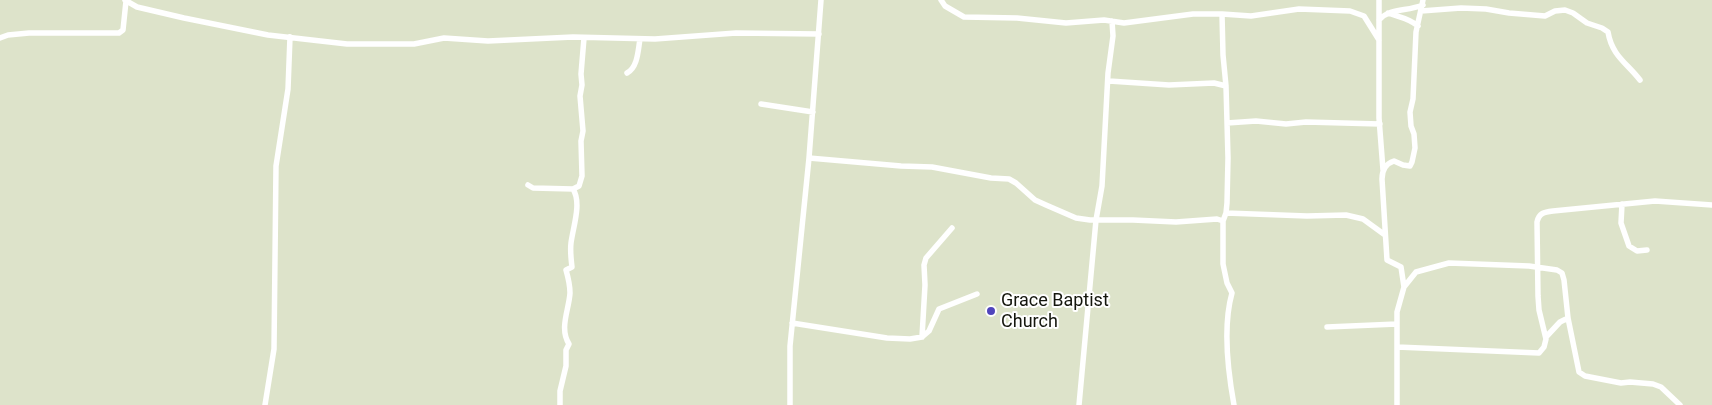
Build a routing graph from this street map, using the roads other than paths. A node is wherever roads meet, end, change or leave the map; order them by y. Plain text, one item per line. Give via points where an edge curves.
1 (126, 0) edge
2 (821, 0) edge
3 (941, 0) edge
4 (1379, 0) edge
5 (1422, 6) edge
6 (1387, 13) junction
7 (1222, 14) junction
8 (1379, 20) junction
9 (1112, 21) junction
10 (1418, 26) junction
11 (819, 34) junction
12 (290, 37) junction
13 (0, 38) edge
14 (584, 38) junction
15 (640, 39) junction
16 (1379, 40) junction
17 (627, 73) dead end
18 (1640, 80) dead end
19 (1109, 81) junction
20 (1226, 86) junction
21 (761, 104) dead end
22 (813, 112) junction
23 (1227, 123) junction
24 (1380, 124) junction
25 (809, 158) junction
26 (1383, 170) junction
27 (528, 185) dead end
28 (573, 190) junction
29 (1622, 204) junction
30 (1712, 205) edge
31 (1226, 213) junction
32 (1096, 220) junction
33 (1223, 221) junction
34 (952, 228) dead end
35 (1385, 235) junction
36 (1647, 250) dead end
37 (1538, 267) junction
38 (1404, 287) junction
39 (976, 294) dead end
40 (1568, 318) junction
41 (792, 323) junction
42 (1397, 324) junction
43 (1327, 327) dead end
44 (922, 337) junction
45 (1546, 337) junction
46 (1397, 347) junction
47 (265, 405) edge
48 (560, 405) edge
49 (790, 405) edge
50 (1079, 405) edge
51 (1234, 405) edge
52 (1397, 405) edge
53 (1680, 405) edge

1 - 12 street via 137,7 184,18
1 - 13 street via 123,30 119,33 29,34
2 - 11 street
3 - 9 street via 964,17 1066,23
4 - 8 street
5 - 6 street
5 - 10 street
5 - 18 street via 1545,16 1554,11 1573,12 1608,32 1617,55
6 - 8 street
6 - 10 street
7 - 9 street via 1193,14 1124,23
7 - 16 street via 1251,16 1299,9 1350,11 1364,16
7 - 20 street
8 - 16 street
9 - 19 street
10 - 26 street via 1410,112 1415,148 1412,162 1408,166 1389,162
11 - 15 street via 736,33
11 - 22 street
12 - 14 street via 347,44 414,44 444,38 488,41
12 - 47 street via 288,89 276,166 274,349
14 - 15 street
14 - 28 street via 580,96 582,176 579,186
15 - 17 street via 636,59
16 - 24 street
19 - 20 street
19 - 32 street via 1102,186
20 - 23 street
21 - 22 street
22 - 25 street
23 - 24 street
23 - 31 street
24 - 26 street
25 - 32 street via 932,167 1009,179 1046,206 1076,218
25 - 41 street
26 - 35 street
27 - 28 street
28 - 48 street via 577,196 572,267 566,270 570,295 565,323 569,344
29 - 30 street via 1674,201
29 - 36 street via 1621,223 1629,246 1637,251
29 - 37 street via 1540,214 1537,222
31 - 33 street
31 - 35 street via 1346,215 1363,219
32 - 33 street
32 - 50 street
33 - 51 street via 1223,264 1232,293 1228,355
34 - 44 street via 926,258 924,265
35 - 38 street via 1386,260 1401,267
37 - 38 street via 1448,263 1416,272
37 - 40 street via 1562,273
37 - 45 street via 1539,310
38 - 42 street
39 - 44 street via 939,309 929,331
40 - 45 street
40 - 53 street via 1579,372 1621,383 1653,384 1661,387
41 - 44 street via 899,339
41 - 49 street
42 - 43 street
42 - 46 street
45 - 46 street via 1542,352 1536,354
46 - 52 street

